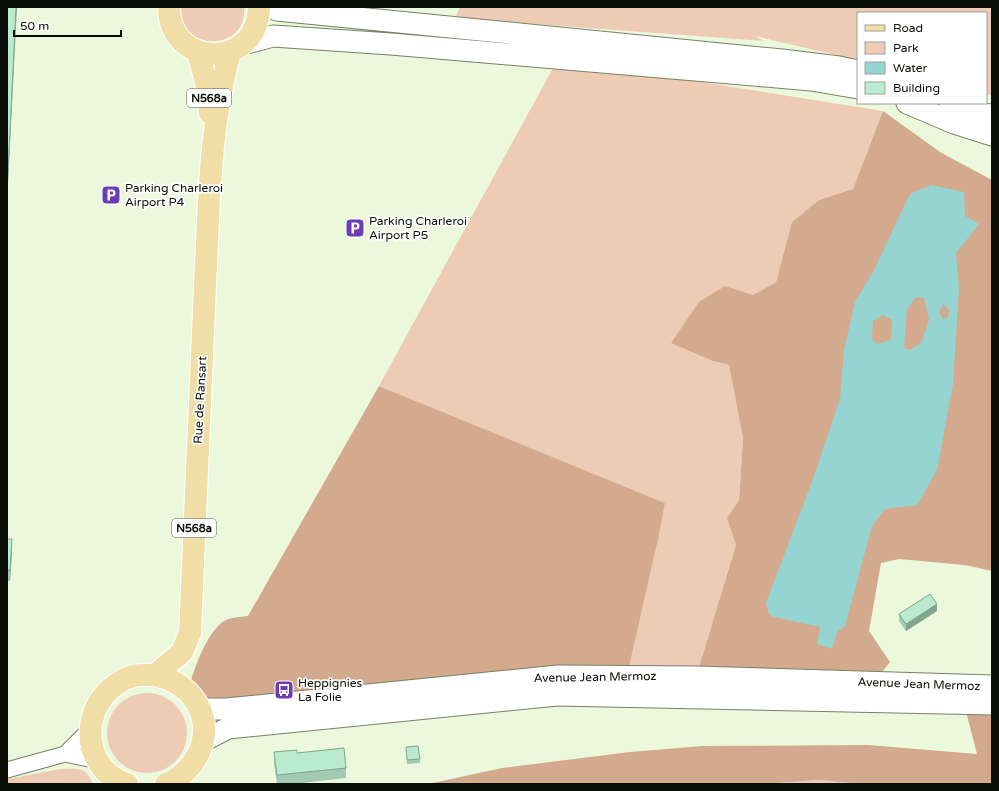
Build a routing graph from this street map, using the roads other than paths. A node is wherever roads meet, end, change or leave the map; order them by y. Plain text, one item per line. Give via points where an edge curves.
1 (169, 7) edge
2 (259, 7) edge
3 (270, 7) edge
4 (237, 48) junction
5 (198, 52) junction
6 (857, 72) edge
7 (857, 88) edge
8 (909, 104) edge
9 (953, 104) edge
10 (992, 115) edge
11 (992, 135) edge
12 (212, 146) junction
13 (182, 652) junction
14 (155, 675) junction
15 (992, 686) edge
16 (188, 692) junction
17 (992, 704) edge
18 (200, 709) junction
19 (90, 730) junction
20 (203, 741) junction
21 (65, 754) junction
22 (7, 770) edge
23 (105, 773) edge
24 (127, 784) edge
25 (166, 784) edge

1 - 5 main road via 169,17 175,32 184,43
2 - 4 main road, N568a via 259,18 253,32
3 - 6 street via 277,10 782,60
4 - 5 main road via 213,55
4 - 7 street via 273,36 811,80
4 - 12 main road, Rue de Ransart / N568a via 220,93
5 - 12 main road, Rue de Ransart / N568a via 209,94
8 - 11 street via 954,123
9 - 10 street via 981,114
12 - 13 main road, Rue de Ransart / N568a via 190,633
13 - 14 main road, Rue de Ransart / N568a
13 - 16 main road
14 - 16 main road via 170,679
14 - 19 main road via 123,679 110,688 99,700 92,715
15 - 18 street, Avenue Jean Mermoz via 696,676 558,676 227,710
16 - 18 main road
17 - 20 street, Avenue Jean Mermoz via 557,695 228,728
18 - 20 main road
19 - 21 street
19 - 23 main road via 92,747
20 - 25 main road via 197,758 186,772
21 - 22 street
21 - 23 street
23 - 24 main road

